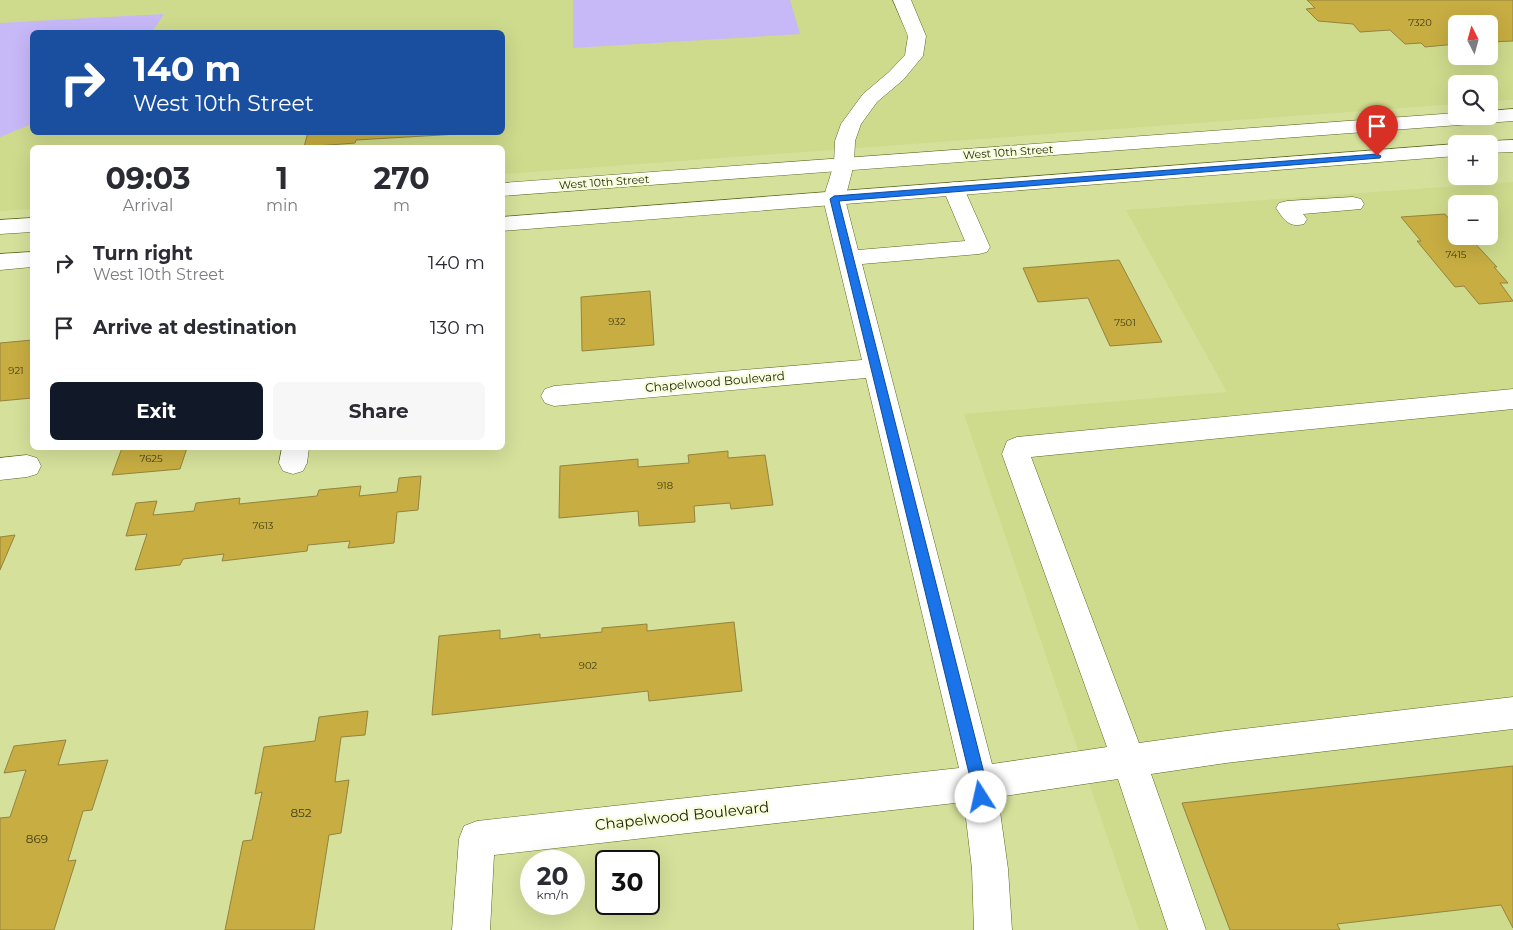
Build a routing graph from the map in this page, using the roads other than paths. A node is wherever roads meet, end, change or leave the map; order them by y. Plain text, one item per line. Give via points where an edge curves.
1 (902, 0) edge
2 (1513, 115) edge
3 (1513, 146) edge
4 (1498, 147) edge
5 (1448, 151) edge
6 (844, 164) junction
7 (954, 189) junction
8 (505, 190) edge
9 (834, 199) junction
10 (1353, 204) dead end
11 (1296, 219) dead end
12 (505, 224) edge
13 (30, 225) edge
14 (0, 228) edge
15 (849, 258) junction
16 (30, 260) edge
17 (0, 262) edge
18 (876, 368) junction
19 (554, 396) dead end
20 (1513, 399) edge
21 (28, 466) dead end
22 (0, 469) edge
23 (1513, 713) edge
24 (1129, 760) junction
25 (978, 783) junction
26 (471, 930) edge
27 (993, 930) edge
28 (1187, 930) edge

1 - 6 main road via 917,36 914,56 870,98 851,124 845,141
2 - 6 main road, West 10th Street
3 - 4 main road
5 - 7 main road
6 - 8 main road, West 10th Street
6 - 9 main road
7 - 9 main road
7 - 15 main road via 978,247
9 - 12 main road
9 - 15 main road
10 - 11 main road via 1287,208
13 - 14 main road
15 - 18 main road
16 - 17 main road
18 - 19 main road, Chapelwood Boulevard
18 - 25 main road
20 - 24 main road via 1017,448 1016,454
21 - 22 main road
23 - 24 main road
24 - 25 main road
24 - 28 main road
25 - 26 main road, Chapelwood Boulevard via 477,839
25 - 27 main road via 987,836

